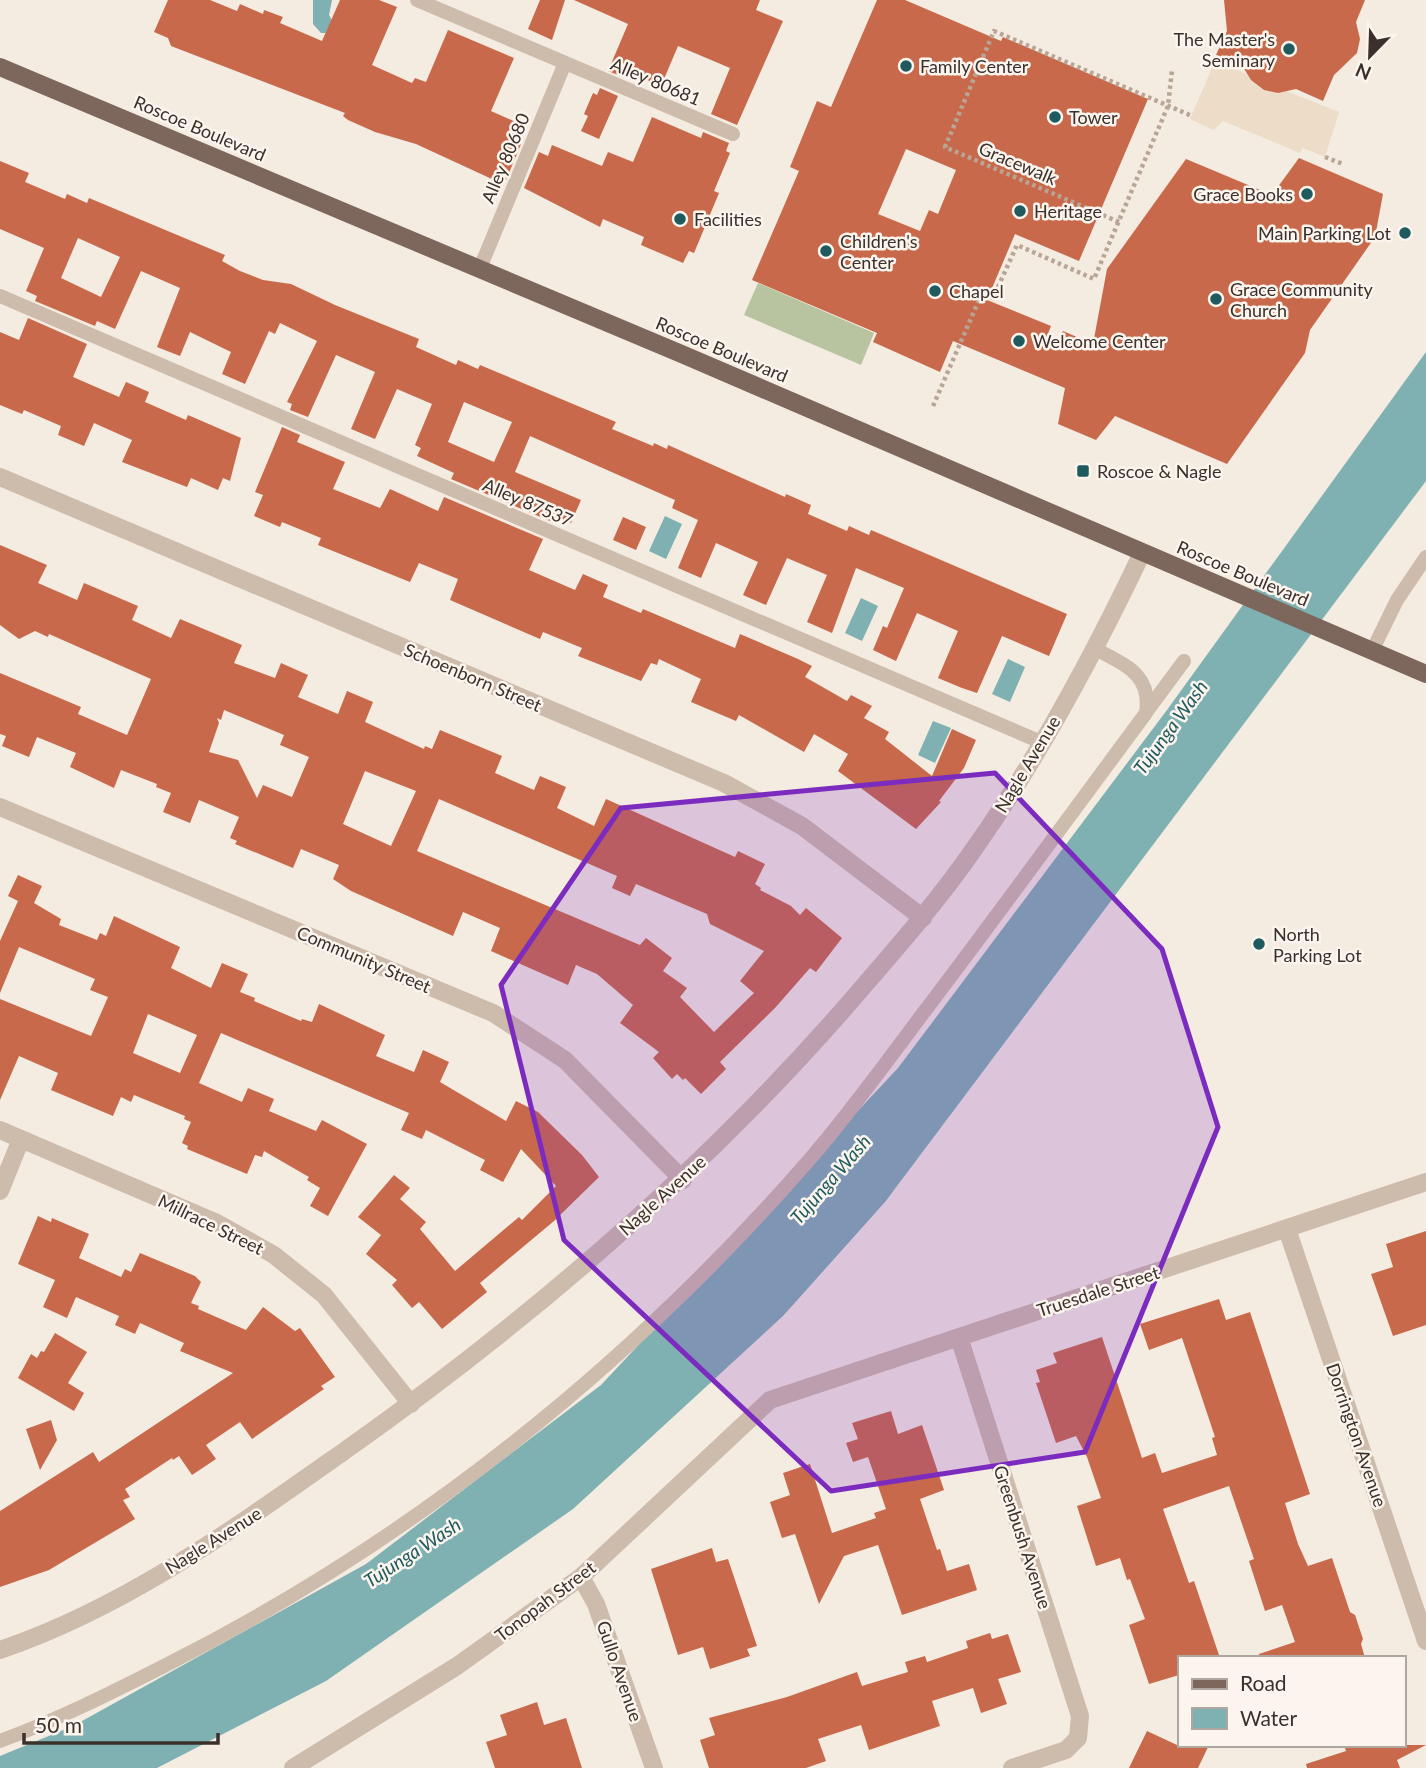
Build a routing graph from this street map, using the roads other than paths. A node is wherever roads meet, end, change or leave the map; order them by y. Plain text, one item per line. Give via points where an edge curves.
1 (418, 0) edge
2 (565, 63) junction
3 (0, 67) edge
4 (733, 134) dead end
5 (480, 268) junction
6 (0, 296) edge
7 (0, 477) edge
8 (1142, 553) junction
9 (1426, 557) edge
10 (1094, 648) junction
11 (1372, 651) junction
12 (1184, 661) dead end
13 (1426, 674) edge
14 (1146, 713) junction
15 (1041, 743) junction
16 (0, 807) edge
17 (923, 918) junction
18 (0, 1130) edge
19 (21, 1139) junction
20 (683, 1180) junction
21 (1426, 1182) edge
22 (0, 1191) edge
23 (1287, 1229) junction
24 (959, 1337) junction
25 (770, 1400) joint
26 (411, 1404) junction
27 (581, 1577) junction
28 (1426, 1641) edge
29 (0, 1650) edge
30 (0, 1741) edge
31 (293, 1768) edge
32 (654, 1768) edge
33 (1012, 1768) edge

1 - 2 lane, Alley 80681
2 - 4 lane, Alley 80681
2 - 5 lane, Alley 80680
3 - 5 main road, Roscoe Boulevard
5 - 8 main road, Roscoe Boulevard
6 - 15 lane, Alley 87537
7 - 17 street, Schoenborn Street via 724,783 802,826
8 - 10 street, Nagle Avenue
8 - 11 main road, Roscoe Boulevard
9 - 11 lane via 1397,600
10 - 14 lane via 1131,668 1142,680 1149,695
10 - 15 street, Nagle Avenue
11 - 13 main road, Roscoe Boulevard
12 - 14 lane
14 - 30 lane via 810,1159 604,1369 405,1524 253,1620 101,1698
15 - 17 street, Nagle Avenue via 975,848
16 - 20 street, Community Street via 493,1013 565,1060
17 - 20 street, Nagle Avenue via 799,1062
18 - 19 street, Millrace Street
19 - 22 street
19 - 26 street, Millrace Street via 217,1223 274,1255 324,1295
20 - 26 street, Nagle Avenue via 527,1315
21 - 23 street, Truesdale Street
23 - 24 street, Truesdale Street
23 - 28 street, Dorrington Avenue
24 - 25 street, Truesdale Street
24 - 33 street, Greenbush Avenue via 1080,1716 1078,1738 1066,1750
25 - 27 street, Tonopah Street
26 - 29 street, Nagle Avenue via 243,1523 122,1597
27 - 31 street, Tonopah Street via 457,1666
27 - 32 street, Gullo Avenue via 596,1604

